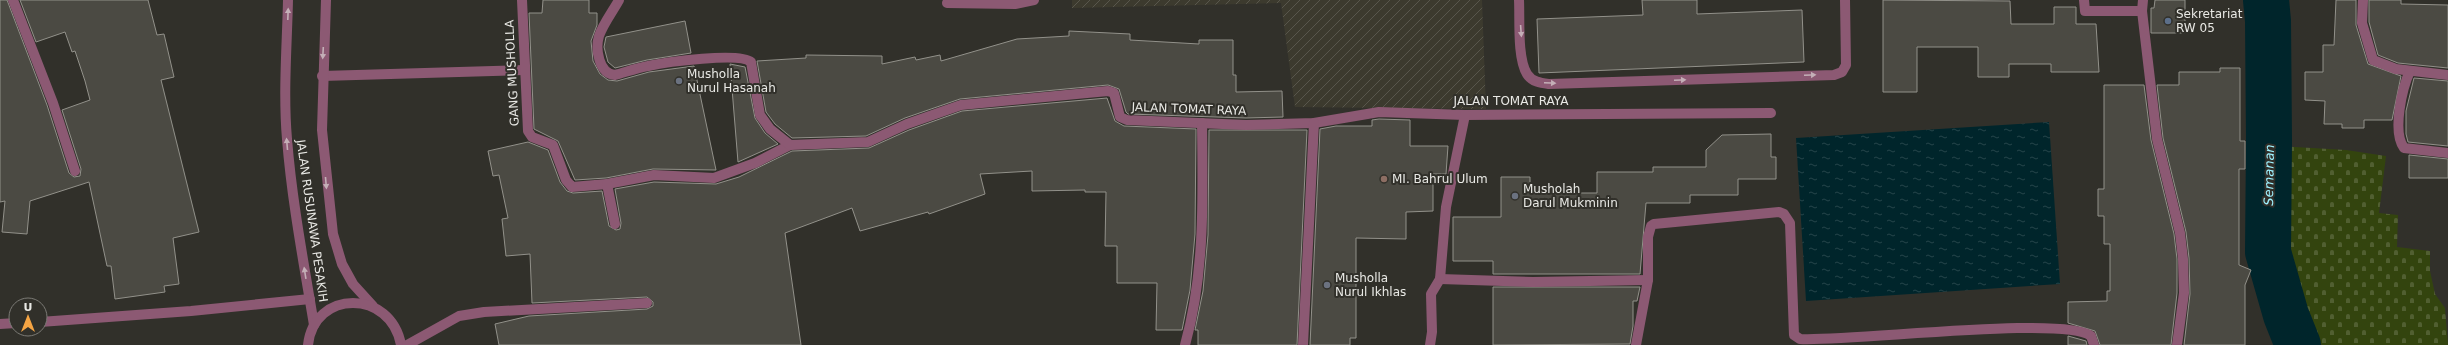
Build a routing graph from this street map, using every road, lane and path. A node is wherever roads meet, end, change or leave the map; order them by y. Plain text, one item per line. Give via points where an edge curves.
1 (13, 0) edge
2 (288, 0) edge
3 (326, 0) edge
4 (522, 0) edge
5 (619, 0) edge
6 (1034, 0) edge
7 (1519, 0) edge
8 (1845, 0) edge
9 (2084, 0) edge
10 (2143, 0) edge
11 (2363, 0) edge
12 (947, 3) dead end
13 (2142, 11) junction
14 (524, 70) junction
15 (2410, 71) junction
16 (2448, 75) edge
17 (322, 76) junction
18 (1771, 113) dead end
19 (1466, 115) junction
20 (1202, 123) junction
21 (1314, 123) junction
22 (790, 145) junction
23 (2448, 153) edge
24 (75, 171) dead end
25 (607, 184) junction
26 (615, 224) dead end
27 (1440, 279) junction
28 (1648, 280) junction
29 (310, 299) junction
30 (647, 303) dead end
31 (373, 306) junction
32 (48, 321) edge
33 (314, 325) junction
34 (308, 345) edge
35 (401, 345) edge
36 (407, 345) edge
37 (1185, 345) edge
38 (1303, 345) edge
39 (1430, 345) edge
40 (1636, 345) edge
41 (2094, 345) edge
42 (2177, 345) edge

1 - 24 street via 53,103
29 -> 2 street, JALAN RUSUNAWA PESAKIH via 287,138 285,75
3 -> 17 street, JALAN RUSUNAWA PESAKIH
4 - 14 street, GANG MUSHOLLA
5 - 22 street via 599,37 600,61 604,70 610,75 616,75 648,65 732,56 747,58 751,62 760,114 770,129
6 - 12 street via 1016,4
7 -> 8 street via 1523,62 1528,75 1537,82 1549,84 1834,75 1842,72 1846,65
9 - 13 street via 2085,11
10 - 13 street
11 - 15 street via 2362,24 2373,60 2386,67
13 - 42 street via 2157,139 2180,233 2183,259 2184,293
14 - 17 street
14 - 25 street, GANG MUSHOLLA via 530,134 553,145 566,180 572,187
15 - 16 street
15 - 23 street via 2398,121 2398,139 2404,148
17 -> 31 street, JALAN RUSUNAWA PESAKIH via 322,130 333,234 342,264 353,284
18 - 19 street, JALAN TOMAT RAYA
19 - 21 street, JALAN TOMAT RAYA via 1379,112
19 - 27 street via 1446,207
20 - 21 street, JALAN TOMAT RAYA
20 - 22 street, JALAN TOMAT RAYA via 1127,120 1120,118 1112,92 1091,92 961,105 907,124 868,142
20 - 37 street via 1199,253 1194,305
21 - 38 street
22 - 25 street, GANG MUSHOLLA via 755,163 714,178 654,175
25 - 26 street
27 - 28 street via 1533,282
27 - 39 street via 1431,294
28 - 40 street
28 - 41 street via 1648,230 1654,224 1779,212 1784,214 1790,223 1794,335 1800,339 2039,328 2080,330 2091,336
29 - 32 street
29 - 33 street, JALAN RUSUNAWA PESAKIH
30 - 36 street via 484,312 459,316
31 - 33 street via 360,302 342,304 326,312
31 - 35 street via 385,313 394,323
33 - 34 street

